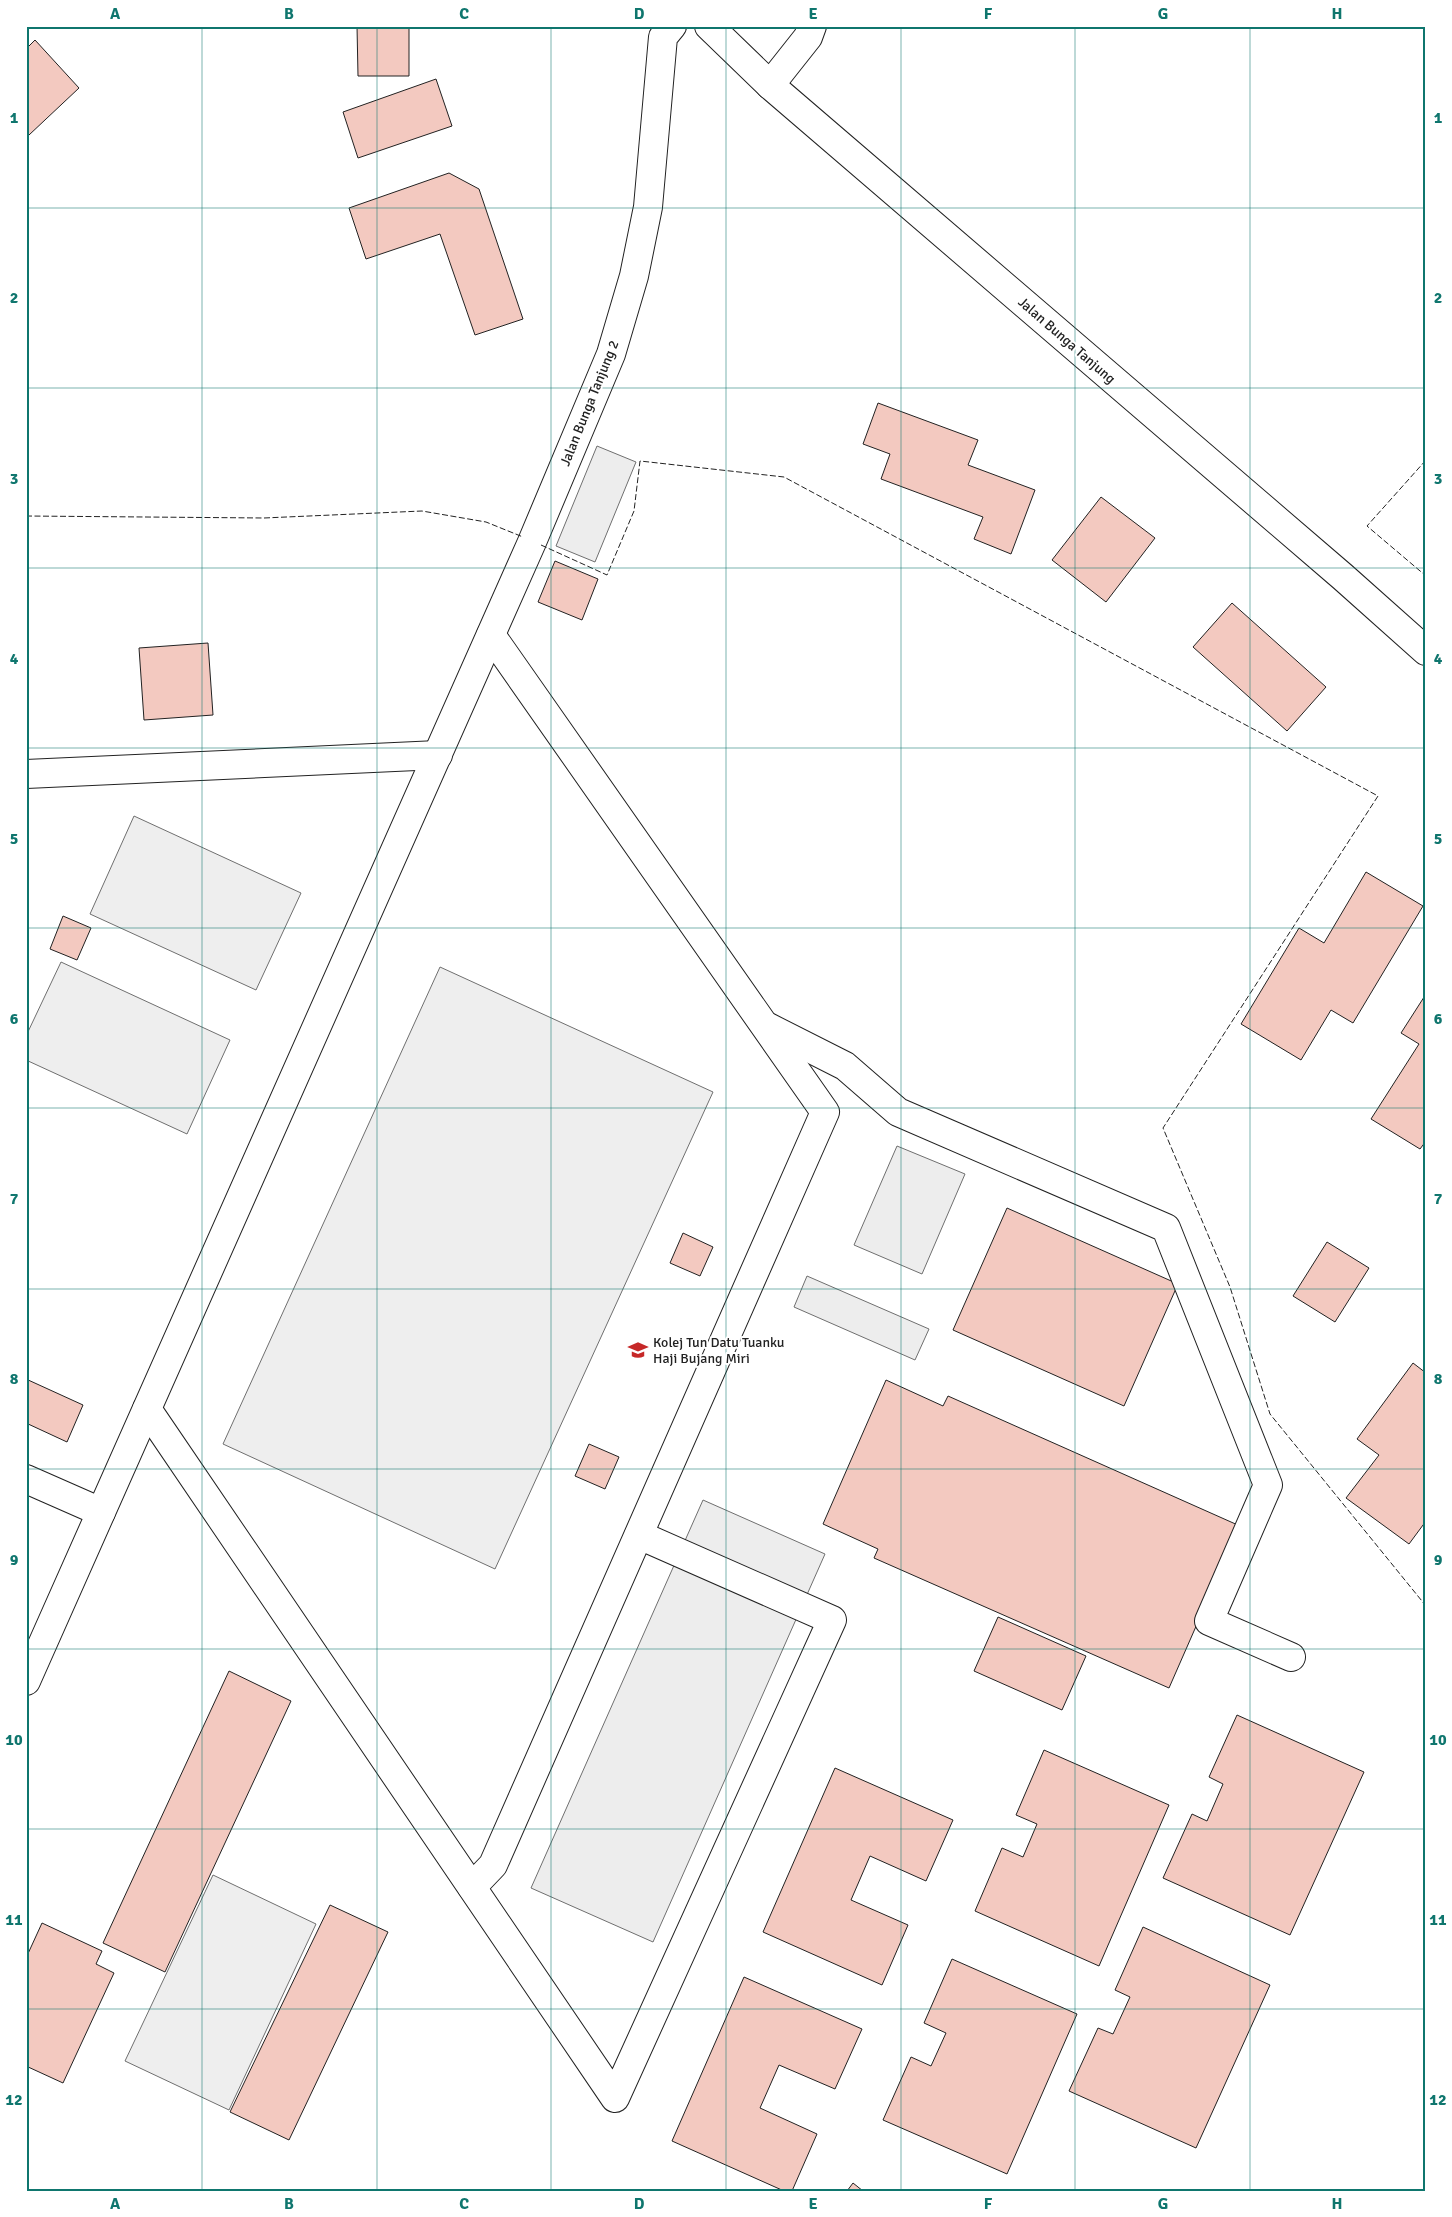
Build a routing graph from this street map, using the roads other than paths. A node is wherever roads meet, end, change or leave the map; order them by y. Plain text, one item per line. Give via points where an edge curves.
1 (672, 26) edge
2 (709, 26) edge
3 (812, 26) edge
4 (770, 85) junction
5 (491, 635) junction
6 (1426, 651) edge
7 (438, 755) junction
8 (26, 774) edge
9 (764, 1024) junction
10 (147, 1410) junction
11 (26, 1479) edge
12 (101, 1512) junction
13 (639, 1535) junction
14 (1291, 1657) dead end
15 (26, 1682) edge
16 (472, 1887) junction

1 - 5 street, Jalan Bunga Tanjung 2 via 663,38 648,207 634,276 611,354
2 - 4 street, Jalan Bunga Tanjung
3 - 4 street via 808,38
4 - 6 street, Jalan Bunga Tanjung
5 - 7 street, Jalan Bunga Tanjung 2
5 - 9 street
7 - 8 street
7 - 10 street, Jalan Bunga Tanjung 2
9 - 13 street via 825,1112
9 - 14 street via 845,1066 898,1112 1166,1228 1268,1485 1209,1621
10 - 12 street, Jalan Bunga Tanjung 2
10 - 16 street
11 - 12 street
12 - 15 street, Jalan Bunga Tanjung 2
13 - 16 street via 493,1865
13 - 16 street via 832,1620 615,2098

